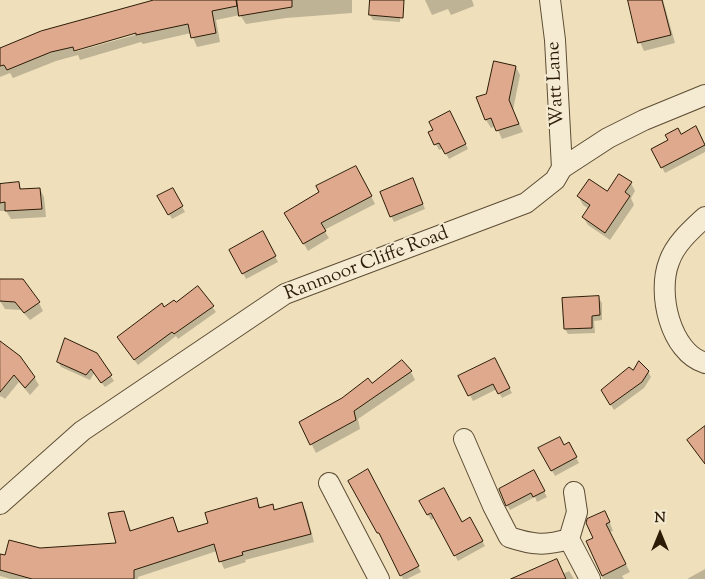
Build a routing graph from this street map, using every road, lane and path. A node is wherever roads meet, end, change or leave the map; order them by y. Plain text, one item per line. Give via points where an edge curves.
1 (550, 0) edge
2 (705, 96) edge
3 (562, 168) junction
4 (705, 217) edge
5 (705, 363) edge
6 (464, 439) dead end
7 (329, 483) dead end
8 (574, 492) dead end
9 (0, 504) edge
10 (569, 539) junction
11 (379, 579) edge
12 (590, 579) edge

1 - 3 street, Watt Lane
2 - 3 street, Ranmoor Cliffe Road via 608,138
3 - 9 street, Ranmoor Cliffe Road via 555,180 526,203 285,294 82,431
4 - 5 street via 685,235 669,262 664,293 668,318 680,344
6 - 10 street via 509,537 548,546
7 - 11 street
8 - 10 street via 577,512
10 - 12 street

